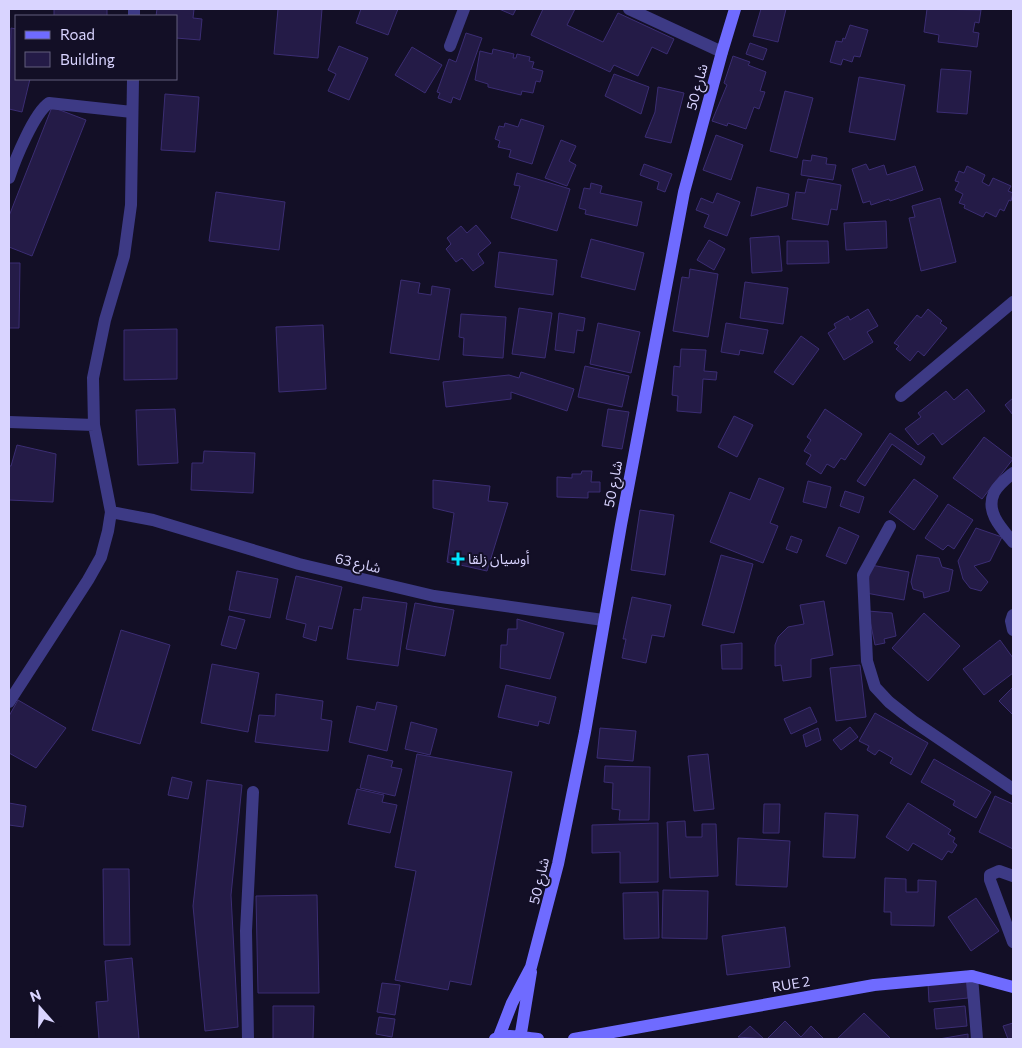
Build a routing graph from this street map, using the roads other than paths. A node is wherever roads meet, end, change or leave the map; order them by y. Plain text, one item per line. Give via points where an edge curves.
1 (464, 9) edge
2 (629, 9) edge
3 (736, 9) edge
4 (450, 46) dead end
5 (722, 52) junction
6 (133, 80) edge
7 (132, 112) junction
8 (9, 178) edge
9 (1013, 302) edge
10 (901, 396) dead end
11 (9, 422) edge
12 (94, 425) junction
13 (1013, 473) edge
14 (111, 512) junction
15 (890, 526) dead end
16 (1013, 542) edge
17 (1013, 614) edge
18 (603, 620) junction
19 (1013, 630) edge
20 (9, 702) edge
21 (1013, 790) edge
22 (253, 792) dead end
23 (1013, 876) edge
24 (1013, 942) edge
25 (531, 967) junction
26 (972, 976) junction
27 (1013, 987) edge
28 (497, 1038) edge
29 (520, 1038) edge
30 (248, 1039) edge
31 (538, 1039) edge
32 (574, 1039) edge
33 (977, 1039) edge

1 - 4 street
2 - 5 street
3 - 5 street, شارع 50
5 - 18 street, شارع 50 via 684,192
6 - 7 street
7 - 8 street via 50,103 36,119
7 - 12 street via 131,205 124,256 105,320 93,378
9 - 10 street
11 - 12 street
12 - 14 street
13 - 16 street via 994,492 991,504 998,524
14 - 18 street, شارع 63 via 153,520 299,564 434,596
14 - 20 street via 101,556
15 - 21 street via 863,575 867,661 875,687 913,721
17 - 19 street
18 - 25 street, شارع 50 via 585,732 558,864
22 - 30 street via 246,931
23 - 24 street via 998,871 993,872 990,880
25 - 28 street, شارع 50
25 - 29 street, شارع 50
26 - 27 street, RUE 2
26 - 32 street, RUE 2 via 874,985
26 - 33 street
28 - 29 street
29 - 31 street

